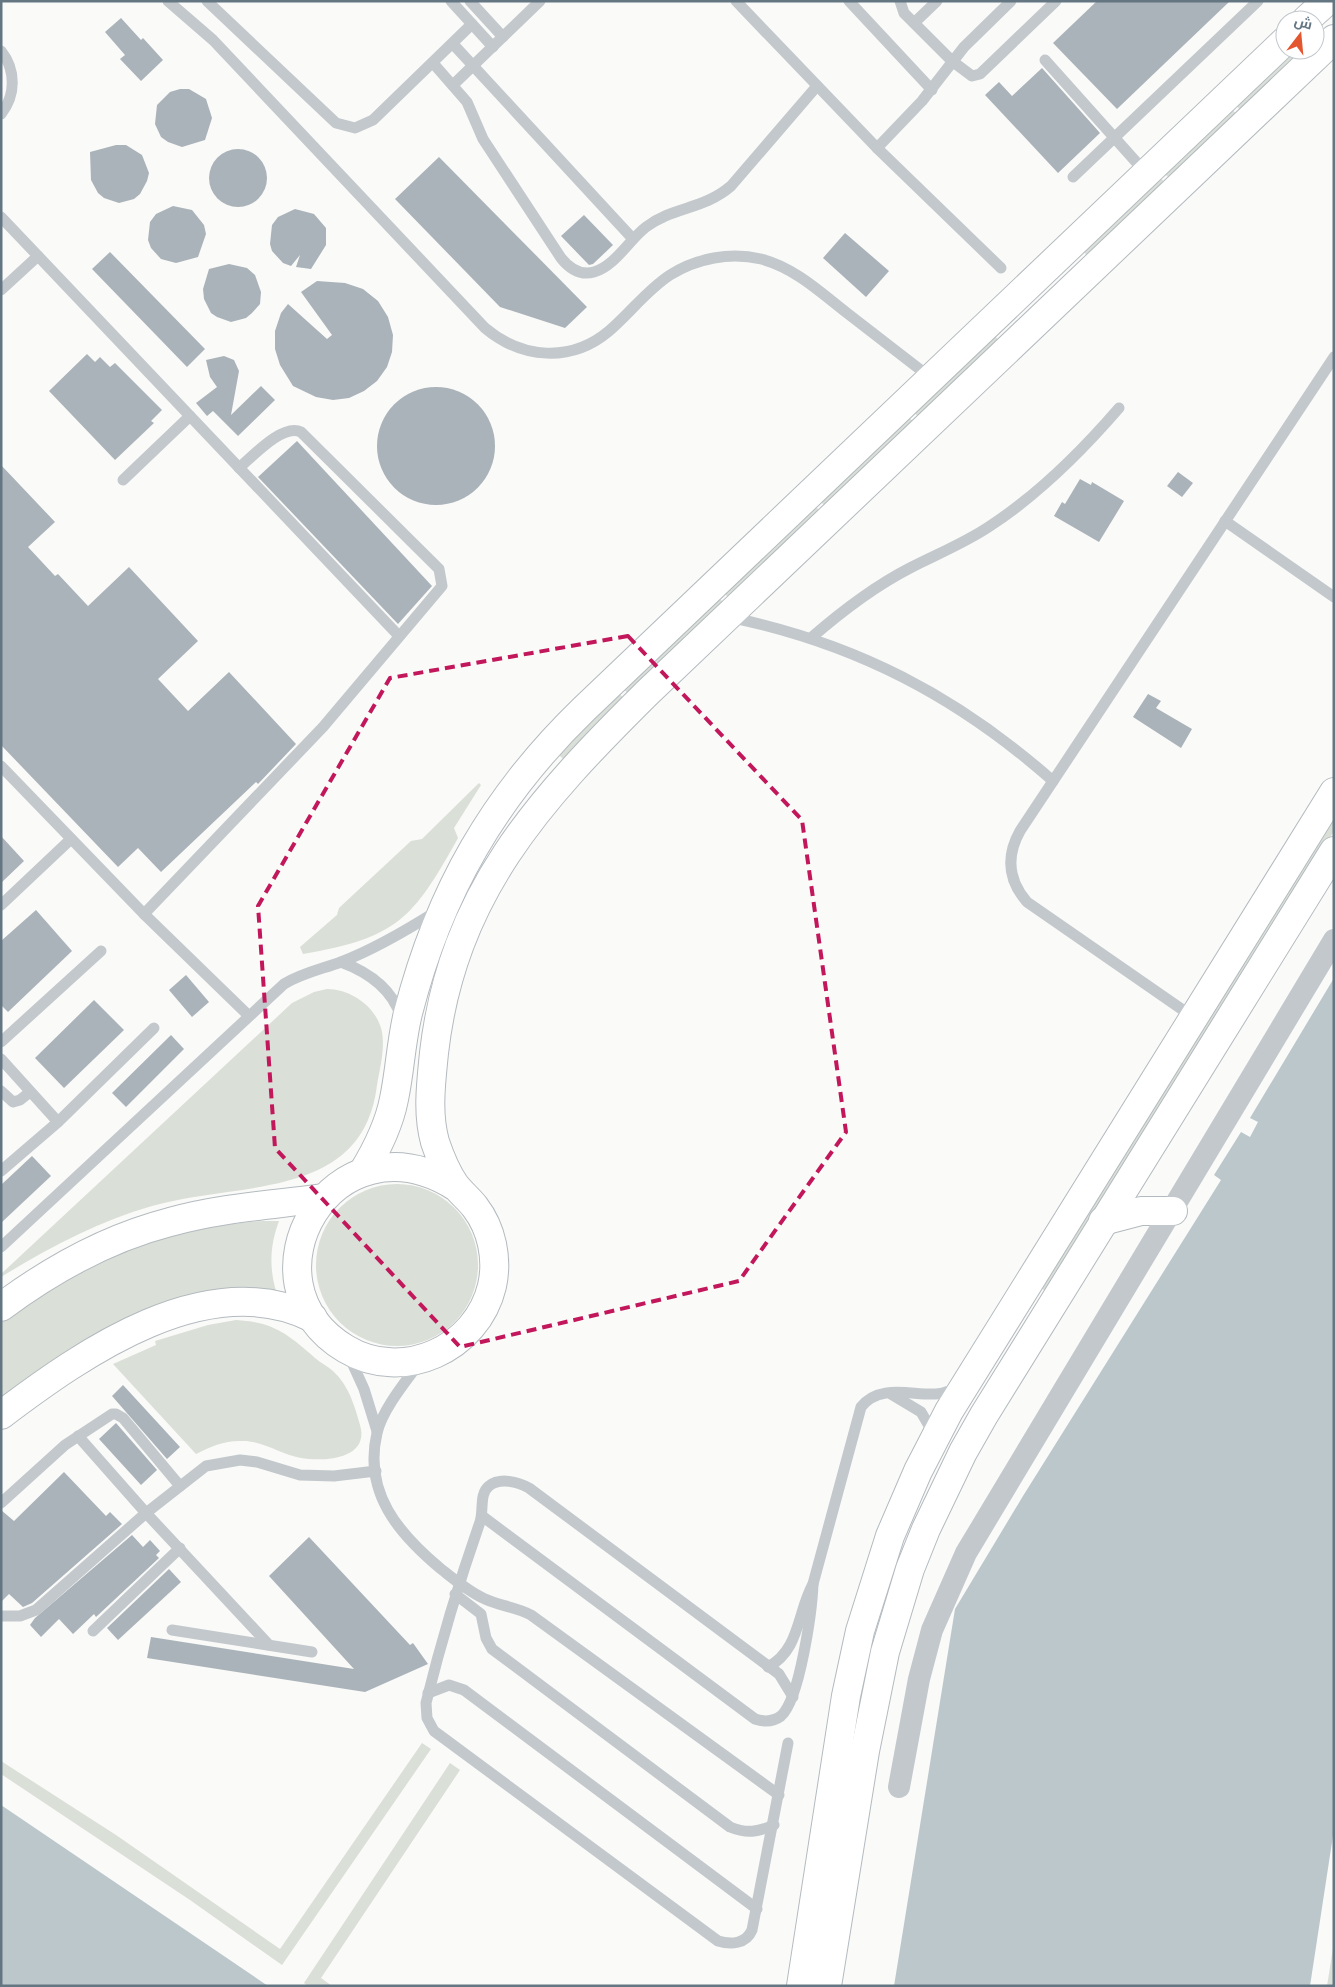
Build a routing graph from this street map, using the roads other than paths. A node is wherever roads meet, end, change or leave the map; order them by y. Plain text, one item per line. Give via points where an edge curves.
1 (168, 1) edge
2 (207, 1) edge
3 (451, 1) edge
4 (470, 1) edge
5 (540, 1) edge
6 (736, 1) edge
7 (849, 1) edge
8 (900, 1) edge
9 (937, 1) edge
10 (1011, 1) edge
11 (1056, 1) edge
12 (1258, 1) edge
13 (1327, 1) edge
14 (1317, 10) edge
15 (914, 23) junction
16 (472, 24) junction
17 (503, 37) junction
18 (1334, 39) edge
19 (453, 44) junction
20 (493, 46) junction
21 (1275, 50) edge
22 (1, 51) edge
23 (1046, 60) dead end
24 (952, 61) junction
25 (433, 63) junction
26 (473, 66) junction
27 (453, 85) junction
28 (817, 86) junction
29 (932, 90) junction
30 (1, 114) edge
31 (1115, 138) junction
32 (877, 148) junction
33 (1146, 173) junction
34 (1073, 177) dead end
35 (1, 217) edge
36 (633, 239) junction
37 (38, 256) junction
38 (1001, 268) dead end
39 (1, 290) edge
40 (1334, 357) edge
41 (931, 378) junction
42 (1119, 408) dead end
43 (190, 416) junction
44 (239, 468) junction
45 (123, 480) dead end
46 (1226, 521) junction
47 (1334, 597) edge
48 (728, 617) junction
49 (399, 636) junction
50 (811, 638) junction
51 (532, 763) junction
52 (1, 766) edge
53 (1053, 781) junction
54 (1334, 792) edge
55 (71, 839) junction
56 (1334, 851) edge
57 (1, 906) edge
58 (443, 907) junction
59 (144, 914) junction
60 (464, 936) junction
61 (1334, 940) edge
62 (101, 951) dead end
63 (341, 962) junction
64 (248, 1015) junction
65 (1193, 1017) junction
66 (154, 1028) dead end
67 (405, 1028) junction
68 (1, 1042) edge
69 (1, 1059) edge
70 (1, 1091) edge
71 (30, 1092) junction
72 (58, 1122) junction
73 (1, 1171) edge
74 (363, 1172) junction
75 (456, 1187) junction
76 (323, 1198) junction
77 (1174, 1210) junction
78 (1103, 1221) junction
79 (1, 1246) edge
80 (1018, 1299) junction
81 (1, 1306) edge
82 (313, 1318) junction
83 (346, 1349) junction
84 (423, 1359) junction
85 (965, 1386) junction
86 (891, 1394) junction
87 (1, 1415) edge
88 (984, 1415) junction
89 (377, 1431) junction
90 (78, 1436) junction
91 (935, 1437) junction
92 (376, 1471) junction
93 (180, 1486) junction
94 (1, 1503) edge
95 (146, 1513) junction
96 (482, 1516) junction
97 (180, 1548) junction
98 (813, 1584) junction
99 (457, 1589) junction
100 (498, 1603) junction
101 (1, 1616) edge
102 (484, 1619) junction
103 (172, 1630) dead end
104 (93, 1631) dead end
105 (270, 1645) junction
106 (312, 1652) dead end
107 (768, 1667) junction
108 (428, 1693) junction
109 (793, 1697) junction
110 (788, 1744) dead end
111 (899, 1787) dead end
112 (779, 1795) junction
113 (774, 1825) junction
114 (757, 1909) junction
115 (801, 1986) edge
116 (827, 1986) edge

1 - 41 lane via 198,25 485,328 507,344 533,353 574,351 598,339 656,285 683,268 713,258 745,257 776,264 804,279
2 - 25 lane via 336,123 345,127 355,128 373,120
3 - 16 lane
4 - 17 lane
5 - 17 lane
6 - 28 lane
7 - 29 lane
8 - 15 lane via 904,13
9 - 15 lane
10 - 24 lane
11 - 24 lane via 980,74 968,75
12 - 31 lane
13 - 14 main road
15 - 24 lane
16 - 19 lane
16 - 20 lane
17 - 20 lane
18 - 48 main road
19 - 25 lane
19 - 26 lane
20 - 26 lane
21 - 33 main road
22 - 30 lane via 10,66 12,88
23 - 31 lane
24 - 29 lane
25 - 27 lane
26 - 27 lane
26 - 36 lane
27 - 36 lane via 467,102 484,139 569,267 580,272 604,268
28 - 32 lane
28 - 36 lane via 719,197 658,219
29 - 32 lane
31 - 33 lane
31 - 34 lane
32 - 38 lane
33 - 41 main road
35 - 37 lane
37 - 39 lane
37 - 43 lane
40 - 46 lane
41 - 51 main road via 577,715
42 - 50 lane via 1065,465 1005,516 963,542 884,582
43 - 44 lane
43 - 45 lane
44 - 49 lane
44 - 49 lane via 282,433 297,430 439,569 442,580 439,591
46 - 47 lane
46 - 53 lane
48 - 50 lane
48 - 60 main road via 608,731 548,796 500,862
49 - 59 lane via 323,727
50 - 53 lane via 860,656 930,690 995,732
51 - 58 main road via 478,839
51 - 60 main road via 542,762 549,772 527,796 492,849 476,884
52 - 55 lane
53 - 65 lane via 1020,831 1011,851 1011,873 1020,893 1027,902
54 - 65 main road
55 - 57 lane
55 - 59 lane
56 - 78 main road
58 - 63 lane
58 - 67 main road via 420,969
59 - 64 lane
60 - 75 main road via 440,1015 430,1105 434,1139
61 - 77 street
62 - 68 lane
63 - 64 lane via 291,980 271,993
63 - 67 lane via 375,979 394,1001
64 - 79 lane
65 - 80 main road
66 - 72 lane
67 - 74 main road via 390,1114 379,1144
69 - 71 lane
70 - 71 lane via 13,1102
71 - 72 lane
72 - 73 lane
74 - 75 main road via 396,1166 412,1168 428,1172
74 - 76 main road via 335,1187
75 - 84 main road via 485,1223 494,1253 493,1284 482,1313 468,1331 451,1346
76 - 81 main road via 201,1215 148,1228 87,1253
76 - 82 main road via 306,1225 298,1256 300,1288
77 - 78 main road via 1141,1211
77 - 111 street via 966,1553 949,1587 925,1655
78 - 88 main road
80 - 85 main road
80 - 88 main road via 1025,1306 1026,1320 997,1369
82 - 83 main road
82 - 87 main road via 283,1305 250,1300 176,1314 98,1348
83 - 84 main road via 384,1362
83 - 89 lane via 364,1389
84 - 89 lane via 397,1394
85 - 86 lane via 939,1394
85 - 91 main road
86 - 91 lane via 921,1412
86 - 98 lane via 871,1398 858,1414
88 - 116 main road via 926,1530 888,1643 865,1751
89 - 92 lane
90 - 93 lane via 108,1415 120,1415
90 - 94 lane
90 - 95 lane
91 - 115 main road via 890,1536 860,1631 844,1704
92 - 93 lane via 334,1476 300,1475 240,1460 206,1466
92 - 99 lane via 386,1507 395,1524
93 - 95 lane
95 - 97 lane
95 - 101 lane via 36,1610 20,1616
96 - 99 lane
96 - 107 lane via 484,1492 491,1484 506,1481 522,1484
96 - 109 lane via 755,1719 776,1719
97 - 104 lane
97 - 105 lane
98 - 107 lane via 803,1604 793,1644 784,1657
98 - 109 lane via 811,1612
99 - 100 lane
99 - 102 lane
99 - 108 lane
100 - 102 lane via 489,1608
100 - 112 lane via 531,1615
102 - 113 lane via 486,1638 492,1649 730,1826 747,1833
103 - 105 lane
105 - 106 lane
107 - 109 lane via 784,1680
108 - 114 lane via 449,1685 464,1690
108 - 114 lane via 425,1710 434,1731 718,1940 732,1943 747,1938
110 - 112 lane
112 - 113 lane
113 - 114 lane

